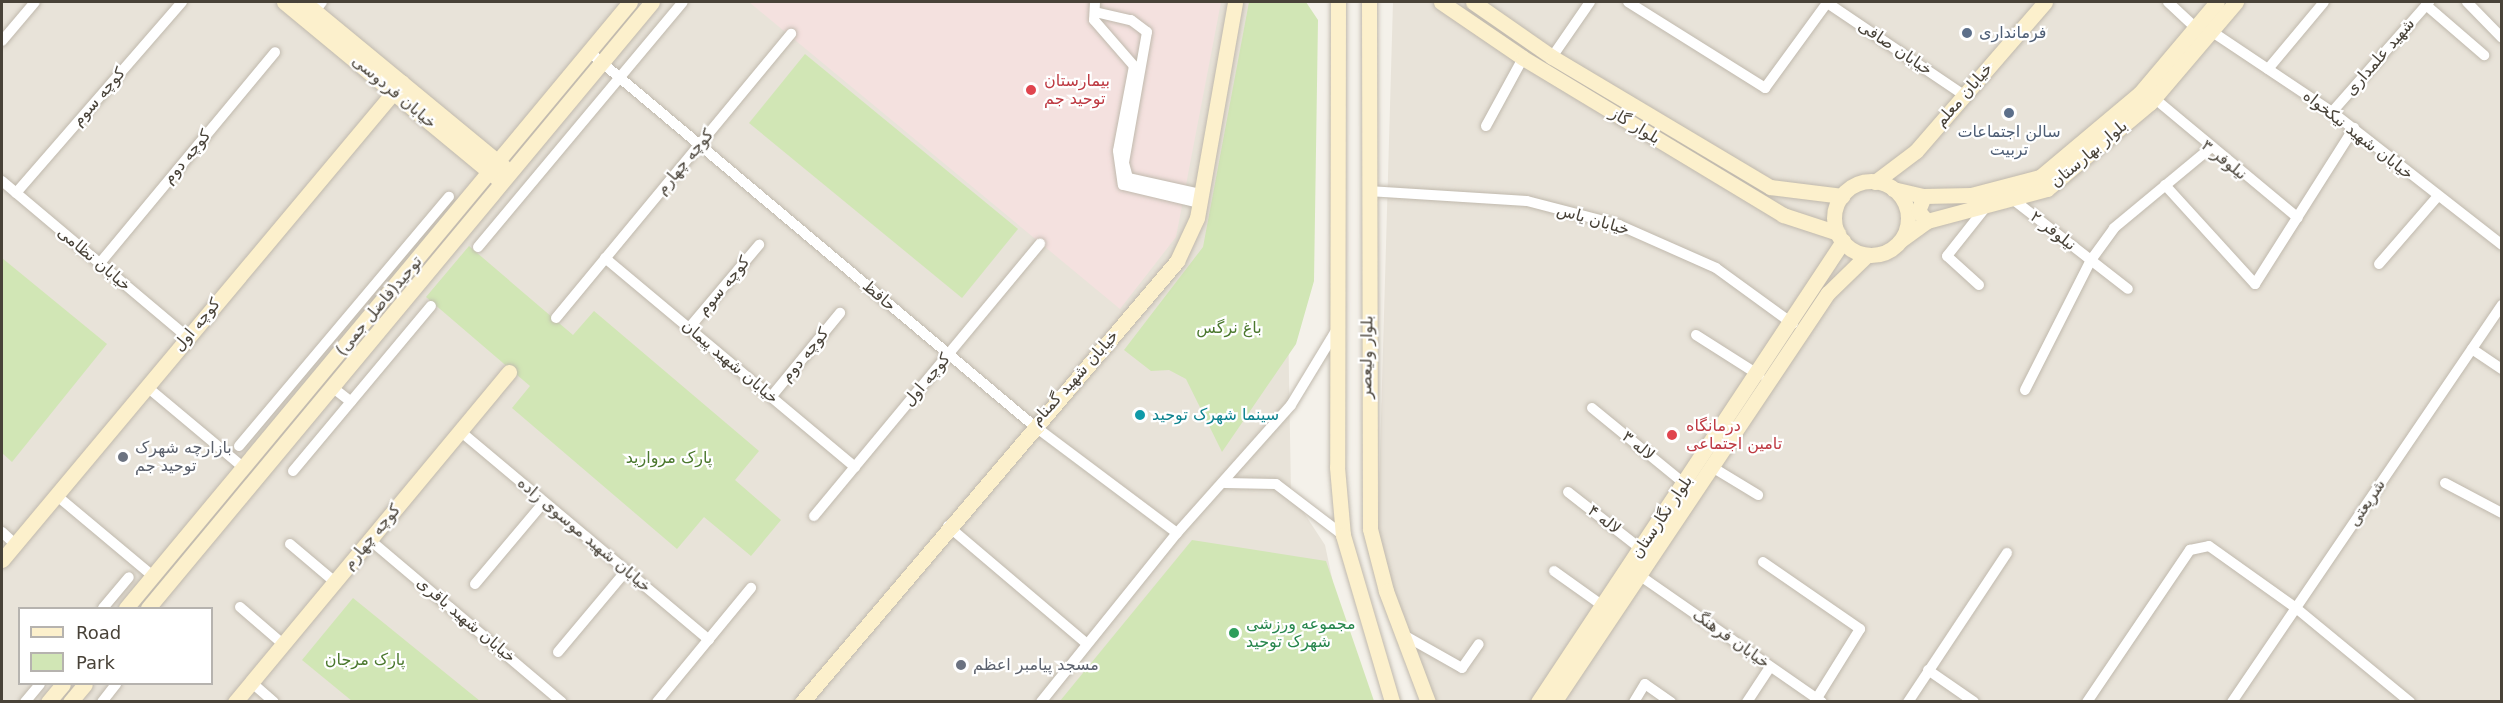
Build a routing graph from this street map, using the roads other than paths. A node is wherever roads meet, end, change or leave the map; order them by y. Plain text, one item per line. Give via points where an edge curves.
1 (35, 2) edge
2 (182, 2) edge
3 (284, 2) edge
4 (630, 2) edge
5 (652, 2) edge
6 (683, 2) edge
7 (1235, 2) edge
8 (1338, 2) edge
9 (1369, 2) edge
10 (1441, 2) edge
11 (1473, 2) edge
12 (1590, 2) edge
13 (1628, 2) edge
14 (1827, 2) edge
15 (2045, 2) edge
16 (2168, 2) edge
17 (2217, 2) edge
18 (2236, 2) edge
19 (2324, 2) edge
20 (2467, 2) edge
21 (2427, 3) edge
22 (312, 9) edge
23 (1094, 11) edge
24 (2195, 27) junction
25 (2211, 31) junction
26 (791, 34) dead end
27 (2502, 38) edge
28 (2, 41) edge
29 (588, 51) junction
30 (275, 52) dead end
31 (2484, 55) dead end
32 (1552, 57) junction
33 (1523, 58) junction
34 (601, 62) junction
35 (2268, 69) junction
36 (620, 78) junction
37 (397, 86) junction
38 (1964, 95) junction
39 (2154, 98) junction
40 (2332, 112) junction
41 (1486, 126) dead end
42 (2354, 128) junction
43 (699, 145) junction
44 (2209, 149) junction
45 (494, 167) junction
46 (507, 178) junction
47 (2, 181) edge
48 (1875, 182) junction
49 (2165, 185) junction
50 (1893, 189) junction
51 (1368, 191) junction
52 (1793, 191) junction
53 (16, 193) junction
54 (1842, 196) junction
55 (1924, 196) junction
56 (2439, 196) junction
57 (449, 197) dead end
58 (1200, 199) junction
59 (2015, 201) junction
60 (1986, 207) junction
61 (1783, 214) junction
62 (2298, 218) junction
63 (1927, 221) junction
64 (1840, 237) junction
65 (1901, 240) junction
66 (1040, 244) dead end
67 (759, 245) dead end
68 (2502, 245) edge
69 (478, 247) dead end
70 (1867, 255) junction
71 (605, 258) junction
72 (2091, 260) junction
73 (100, 263) junction
74 (2379, 264) dead end
75 (1979, 285) dead end
76 (2128, 289) dead end
77 (2502, 305) edge
78 (431, 306) dead end
79 (840, 314) dead end
80 (556, 318) dead end
81 (1341, 322) junction
82 (1793, 324) junction
83 (689, 328) junction
84 (1696, 335) dead end
85 (187, 337) junction
86 (2472, 349) junction
87 (949, 354) junction
88 (305, 364) junction
89 (2502, 369) edge
90 (509, 372) dead end
91 (1759, 375) junction
92 (319, 377) junction
93 (146, 386) junction
94 (332, 387) junction
95 (2025, 390) dead end
96 (771, 396) junction
97 (351, 402) junction
98 (1592, 408) dead end
99 (1033, 425) junction
100 (460, 431) junction
101 (239, 446) dead end
102 (243, 467) junction
103 (855, 467) junction
104 (1712, 467) junction
105 (293, 471) dead end
106 (1226, 483) junction
107 (2445, 483) dead end
108 (1684, 484) junction
109 (1568, 492) dead end
110 (56, 495) junction
111 (1758, 495) dead end
112 (544, 502) junction
113 (2502, 513) edge
114 (814, 516) dead end
115 (948, 526) junction
116 (2, 532) edge
117 (1176, 533) junction
118 (1343, 535) junction
119 (370, 540) junction
120 (15, 544) junction
121 (290, 544) dead end
122 (1641, 549) junction
123 (2007, 554) dead end
124 (2, 560) edge
125 (1763, 562) dead end
126 (626, 571) junction
127 (1554, 572) dead end
128 (1639, 575) junction
129 (153, 576) junction
130 (129, 577) dead end
131 (335, 582) junction
132 (475, 584) dead end
133 (751, 588) dead end
134 (155, 606) edge
135 (1603, 606) junction
136 (105, 607) edge
137 (128, 607) edge
138 (240, 608) dead end
139 (2296, 608) junction
140 (1402, 633) junction
141 (709, 640) junction
142 (283, 644) junction
143 (1087, 644) junction
144 (1479, 644) dead end
145 (558, 652) dead end
146 (1770, 667) junction
147 (1928, 670) junction
148 (251, 682) junction
149 (39, 685) edge
150 (62, 685) edge
151 (84, 685) edge
152 (111, 686) edge
153 (1820, 700) edge
154 (25, 702) edge
155 (48, 702) edge
156 (70, 702) edge
157 (102, 702) edge
158 (235, 702) edge
159 (274, 702) edge
160 (562, 702) edge
161 (657, 702) edge
162 (802, 702) edge
163 (1041, 702) edge
164 (1392, 702) edge
165 (1428, 702) edge
166 (1538, 702) edge
167 (1554, 702) edge
168 (1634, 702) edge
169 (1671, 702) edge
170 (1747, 702) edge
171 (1908, 702) edge
172 (1974, 702) edge
173 (2087, 702) edge
174 (2232, 702) edge
175 (2410, 702) edge

1 - 28 street
2 - 53 street, کوچه سوم
3 - 22 street, خیابان فردوسی
4 - 29 street, توحید(فاضل جمی)
5 - 34 street, توحید(فاضل جمی)
6 - 36 street
7 - 58 street, خیابان شهید گمنام
8 - 81 street, بلوار ولیعصر
9 - 51 street, بلوار ولیعصر
10 - 33 street, بلوار گاز
11 - 32 street, بلوار گاز
12 - 32 street
13 - 14 street via 1765,88
14 - 38 street, خیابان صافی
15 - 38 street, خیابان معلم
16 - 24 street
17 - 24 street, بلوار بهارستان
18 - 25 street, بلوار بهارستان
19 - 35 street
20 - 27 street
21 - 31 street
21 - 40 street, شهید علمداری
22 - 37 street, خیابان فردوسی
23 - 58 street via 1134,66 1118,151 1123,185
23 - 58 street via 1131,20 1147,32 1124,163 1128,178
24 - 55 street, بلوار بهارستان via 2140,93 2040,177 1971,195
25 - 35 street, خیابان شهید نیکخواه
25 - 39 street, بلوار بهارستان
26 - 43 street, کوچه چهارم
29 - 34 street, حافظ
29 - 45 street, توحید(فاضل جمی)
30 - 73 street, کوچه دوم
32 - 52 street, بلوار گاز via 1770,187
33 - 41 street
33 - 61 street, بلوار گاز
34 - 36 street, حافظ
34 - 46 street, توحید(فاضل جمی)
35 - 40 street, خیابان شهید نیکخواه
36 - 43 street, حافظ
36 - 69 street
37 - 45 street, خیابان فردوسی
37 - 85 street, کوچه اول
38 - 48 street, خیابان معلم via 1916,151
39 - 44 street, نیلوفر ۳
39 - 59 street, بلوار بهارستان via 2047,189
40 - 42 street, خیابان شهید نیکخواه
42 - 56 street, خیابان شهید نیکخواه
42 - 62 street
43 - 71 street, کوچه چهارم
43 - 87 street, حافظ
44 - 49 street
44 - 62 street, نیلوفر ۳
45 - 46 street, خیابان فردوسی
45 - 92 street, توحید(فاضل جمی)
46 - 94 street, توحید(فاضل جمی)
47 - 53 street, خیابان نظامی
48 - 50 street
48 - 54 street via 1857,184
49 - 62 street via 2255,284
49 - 72 street via 2114,228
50 - 55 street, بلوار بهارستان
50 - 65 street via 1908,213
51 - 82 street, خیابان یاس via 1527,201 1618,225 1716,268
51 - 140 street, بلوار ولیعصر via 1370,529
52 - 54 street, بلوار گاز
52 - 61 street via 1795,205
53 - 73 street, خیابان نظامی
54 - 64 street via 1835,214
55 - 63 street via 1918,211
56 - 68 street, خیابان شهید نیکخواه
56 - 74 street
57 - 88 street
58 - 99 street, خیابان شهید گمنام via 1178,261
59 - 60 street, بلوار بهارستان
59 - 72 street, نیلوفر ۲
60 - 63 street, بلوار بهارستان
60 - 75 street via 1947,256
61 - 64 street, بلوار گاز
63 - 65 street, بلوار بهارستان
64 - 70 street
64 - 82 street, بلوار نگارستان
65 - 70 street via 1886,252
66 - 87 street, کوچه اول
67 - 83 street, کوچه سوم
70 - 104 street, بلوار نگارستان via 1828,293
71 - 80 street, کوچه چهارم
71 - 83 street, خیابان شهید پیمان
72 - 76 street, نیلوفر ۲
72 - 95 street
73 - 85 street, خیابان نظامی
77 - 86 street, شریعتی
78 - 97 street
79 - 96 street, کوچه دوم
81 - 106 street via 1291,405
81 - 118 street, بلوار ولیعصر via 1337,467
82 - 91 street, بلوار نگارستان
83 - 96 street, خیابان شهید پیمان
84 - 91 street
85 - 93 street, کوچه اول
86 - 89 street
86 - 139 street, شریعتی
87 - 99 street, حافظ
87 - 103 street, کوچه اول
88 - 92 street
88 - 101 street
90 - 100 street, کوچه چهارم
91 - 108 street, بلوار نگارستان
92 - 102 street, توحید(فاضل جمی)
93 - 102 street
93 - 110 street, کوچه اول
94 - 97 street
94 - 134 street, توحید(فاضل جمی)
96 - 103 street, خیابان شهید پیمان
97 - 105 street
98 - 108 street, لاله ۳
99 - 115 street, خیابان شهید گمنام
99 - 117 street, حافظ
100 - 112 street, خیابان شهید موسوی زاده
100 - 119 street, کوچه چهارم
102 - 129 street, توحید(فاضل جمی)
103 - 114 street, کوچه اول
104 - 111 street
104 - 128 street, بلوار نگارستان
106 - 117 street
106 - 118 street via 1276,484
107 - 113 street
108 - 122 street, بلوار نگارستان
109 - 122 street, لاله ۴
110 - 120 street, کوچه اول
110 - 129 street
112 - 126 street, خیابان شهید موسوی زاده
112 - 132 street
115 - 143 street
115 - 162 street, خیابان شهید گمنام
116 - 120 street
117 - 143 street
118 - 164 street, بلوار ولیعصر
119 - 131 street, کوچه چهارم
119 - 160 street, خیابان شهید باقری
120 - 124 street, کوچه اول
121 - 131 street
122 - 135 street, بلوار نگارستان
123 - 147 street
125 - 153 street via 1860,629
126 - 141 street, خیابان شهید موسوی زاده
126 - 145 street
127 - 135 street
128 - 146 street, خیابان فرهنگ
128 - 167 street, بلوار نگارستان
129 - 137 street, توحید(فاضل جمی)
130 - 136 street
131 - 142 street, کوچه چهارم
133 - 141 street
135 - 166 street, بلوار نگارستان
138 - 142 street
139 - 173 street via 2209,546 2190,550
139 - 174 street, شریعتی
139 - 175 street
140 - 144 street via 1462,668
140 - 165 street, بلوار ولیعصر
141 - 161 street
142 - 148 street, کوچه چهارم
143 - 163 street
146 - 153 street, خیابان فرهنگ
146 - 170 street
147 - 171 street
147 - 172 street
148 - 158 street, کوچه چهارم
148 - 159 street
149 - 154 street
150 - 155 street
151 - 156 street
152 - 157 street
168 - 169 street via 1645,684

